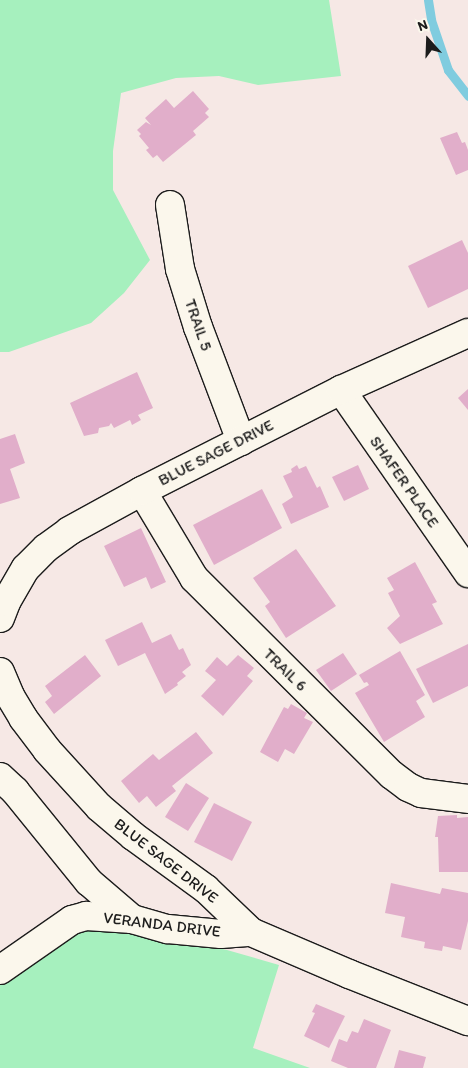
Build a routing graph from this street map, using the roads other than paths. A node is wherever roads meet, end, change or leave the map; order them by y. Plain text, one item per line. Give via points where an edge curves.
1 (170, 205) dead end
2 (468, 333) edge
3 (341, 390) junction
4 (241, 440) junction
5 (142, 491) junction
6 (468, 573) edge
7 (0, 618) edge
8 (0, 672) edge
9 (0, 777) edge
10 (468, 799) edge
11 (132, 919) junction
12 (251, 932) junction
13 (0, 970) edge
14 (468, 1021) edge

1 - 4 street, TRAIL 5 via 180,269 198,327
2 - 3 street, BLUE SAGE DRIVE
3 - 4 street, BLUE SAGE DRIVE
3 - 6 street, SHAFER PLACE
4 - 5 street, BLUE SAGE DRIVE
5 - 7 street, BLUE SAGE DRIVE via 69,531 46,548 26,568
5 - 10 street, TRAIL 6 via 194,578 392,775 408,788 421,793
8 - 12 street, BLUE SAGE DRIVE via 23,718 47,750 99,807 206,889
9 - 11 street via 16,791 89,882
11 - 12 street, VERANDA DRIVE via 168,929 221,934
11 - 13 street, VERANDA DRIVE via 86,916 72,920
12 - 14 street, BLUE SAGE DRIVE

